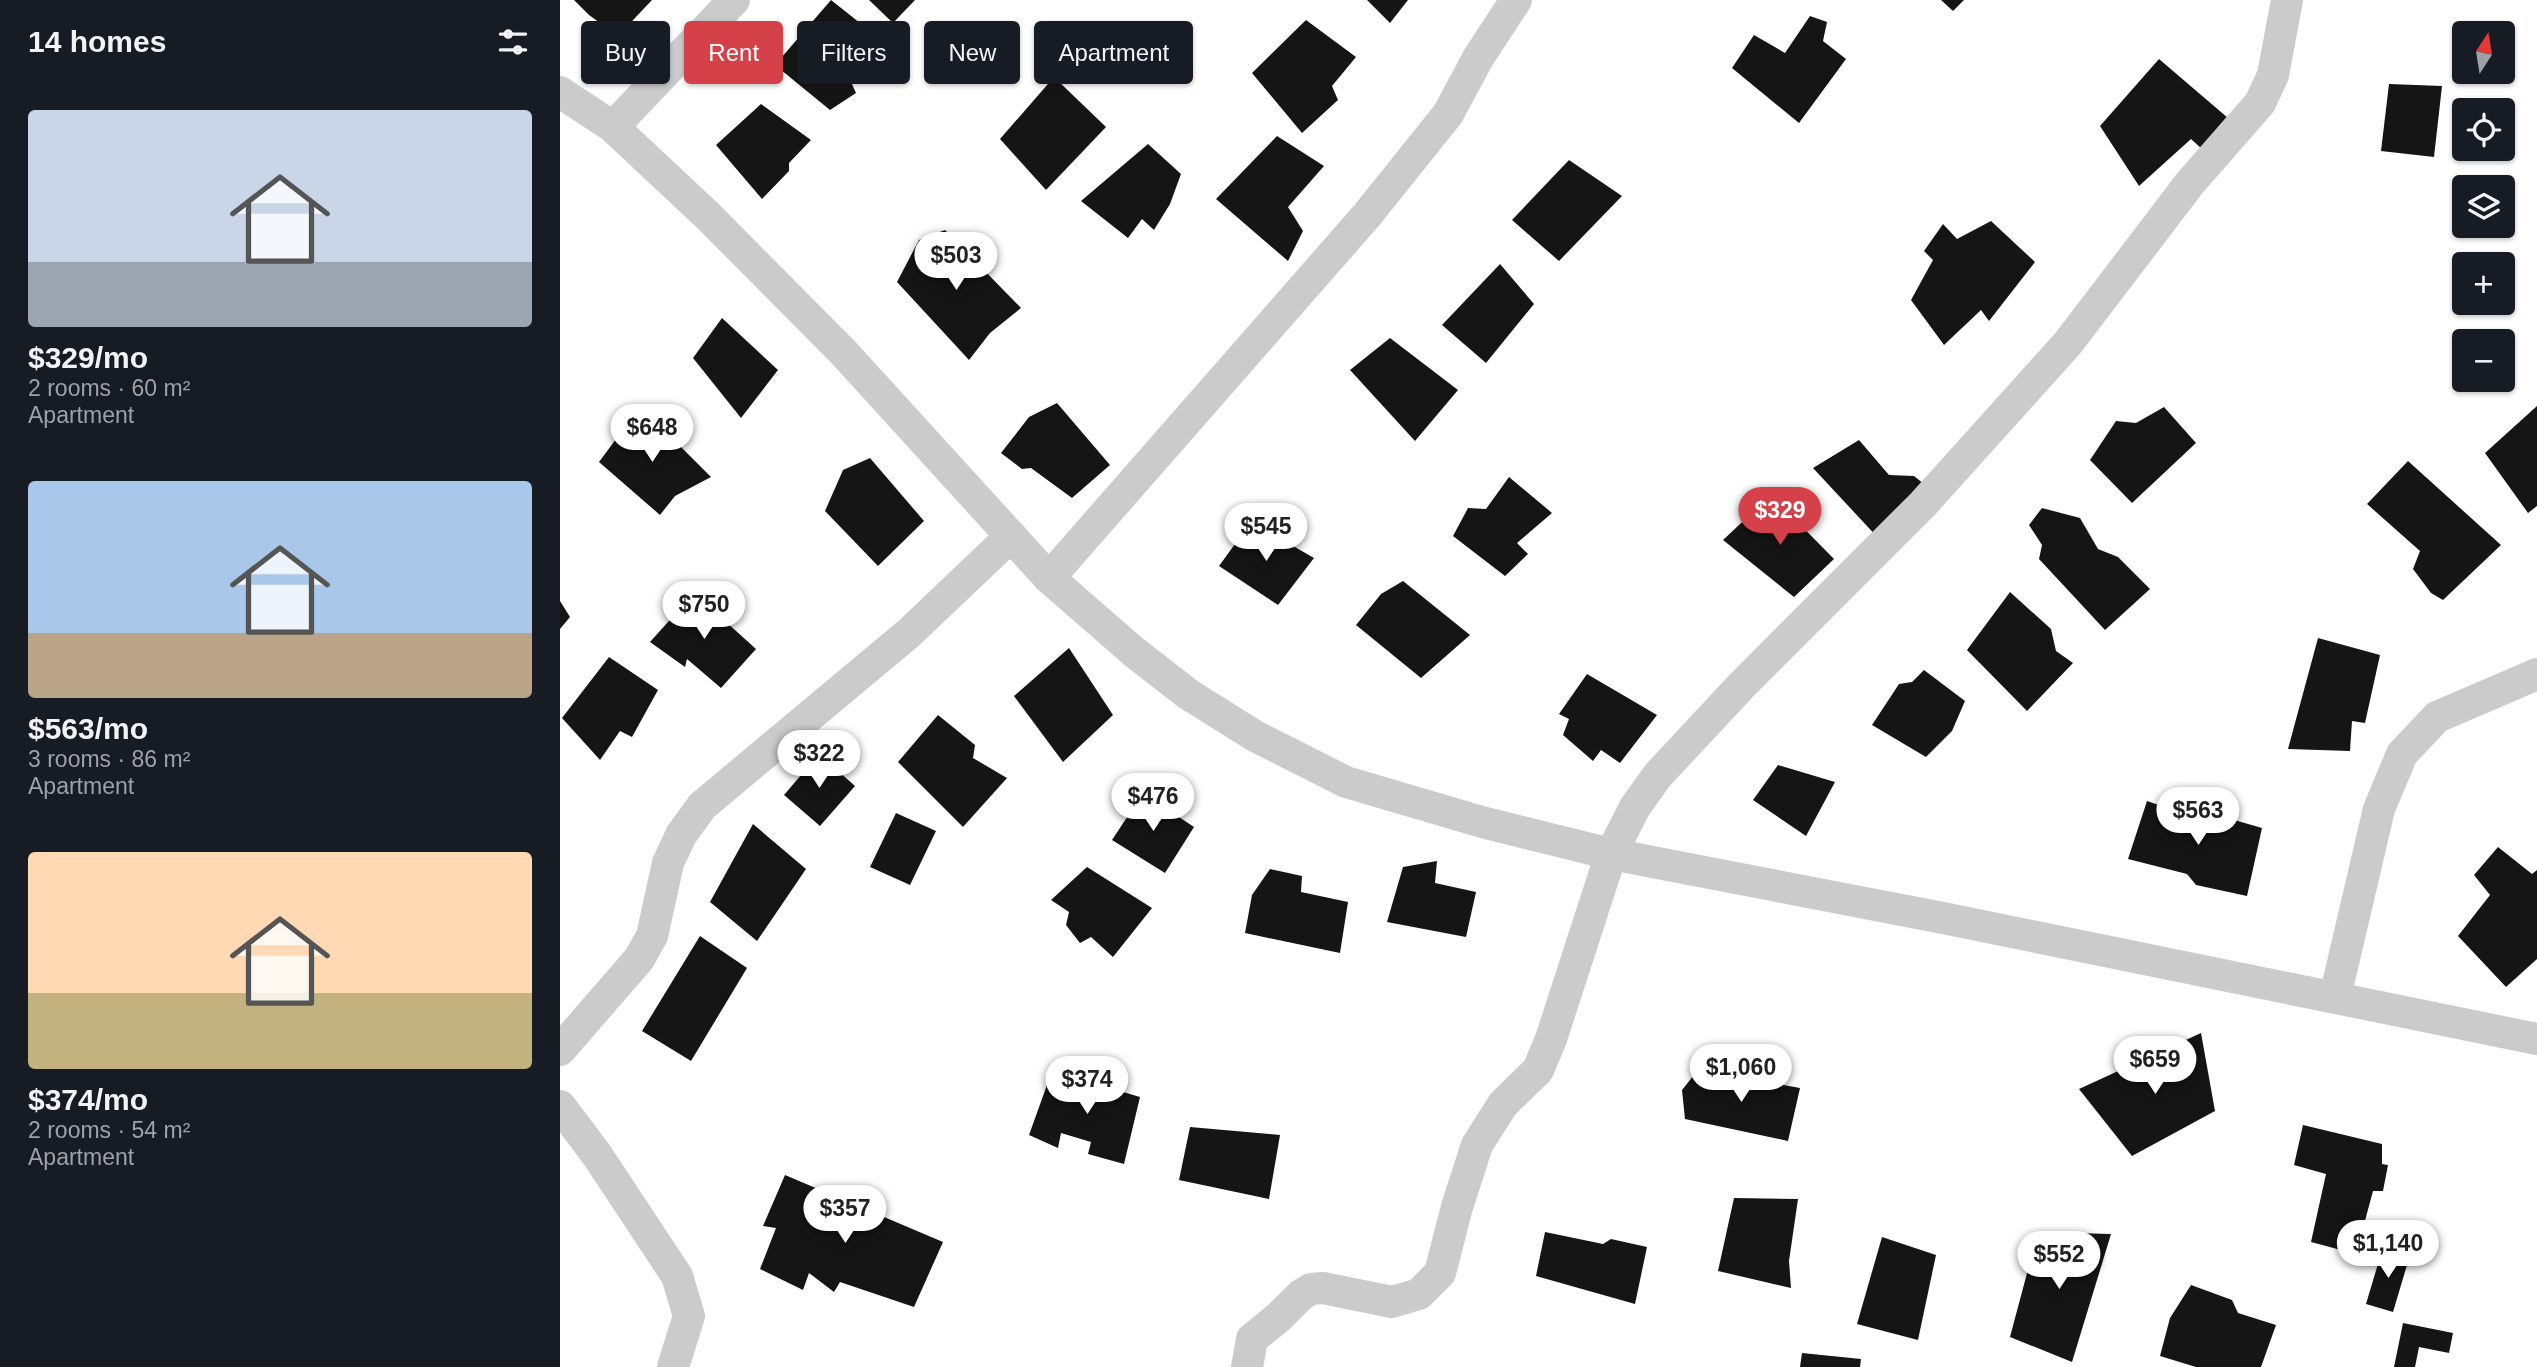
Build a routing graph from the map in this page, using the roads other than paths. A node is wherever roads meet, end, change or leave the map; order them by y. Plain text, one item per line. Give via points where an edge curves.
1 (734, 0) edge
2 (1516, 0) edge
3 (2287, 0) edge
4 (560, 92) edge
5 (613, 127) junction
6 (1011, 536) junction
7 (1049, 578) junction
8 (2537, 674) edge
9 (1611, 854) junction
10 (2335, 997) junction
11 (2537, 1039) edge
12 (560, 1050) edge
13 (560, 1106) edge
14 (673, 1367) edge
15 (1247, 1367) edge

1 - 5 street
2 - 7 street via 1448,114 1367,215
3 - 9 street via 2273,75 2259,103 2010,410 1658,775
4 - 5 street
5 - 6 street via 844,354
6 - 7 street
6 - 12 street via 909,634 702,806 667,863 652,936 639,959
7 - 9 street via 1188,694 1255,736 1346,782
8 - 10 street via 2437,717 2402,754 2379,809
9 - 10 street
9 - 15 street via 1551,1039 1538,1070 1503,1104 1477,1145 1440,1273 1419,1294 1392,1303 1311,1289 1252,1339
10 - 11 street
13 - 14 street via 677,1276 689,1316

